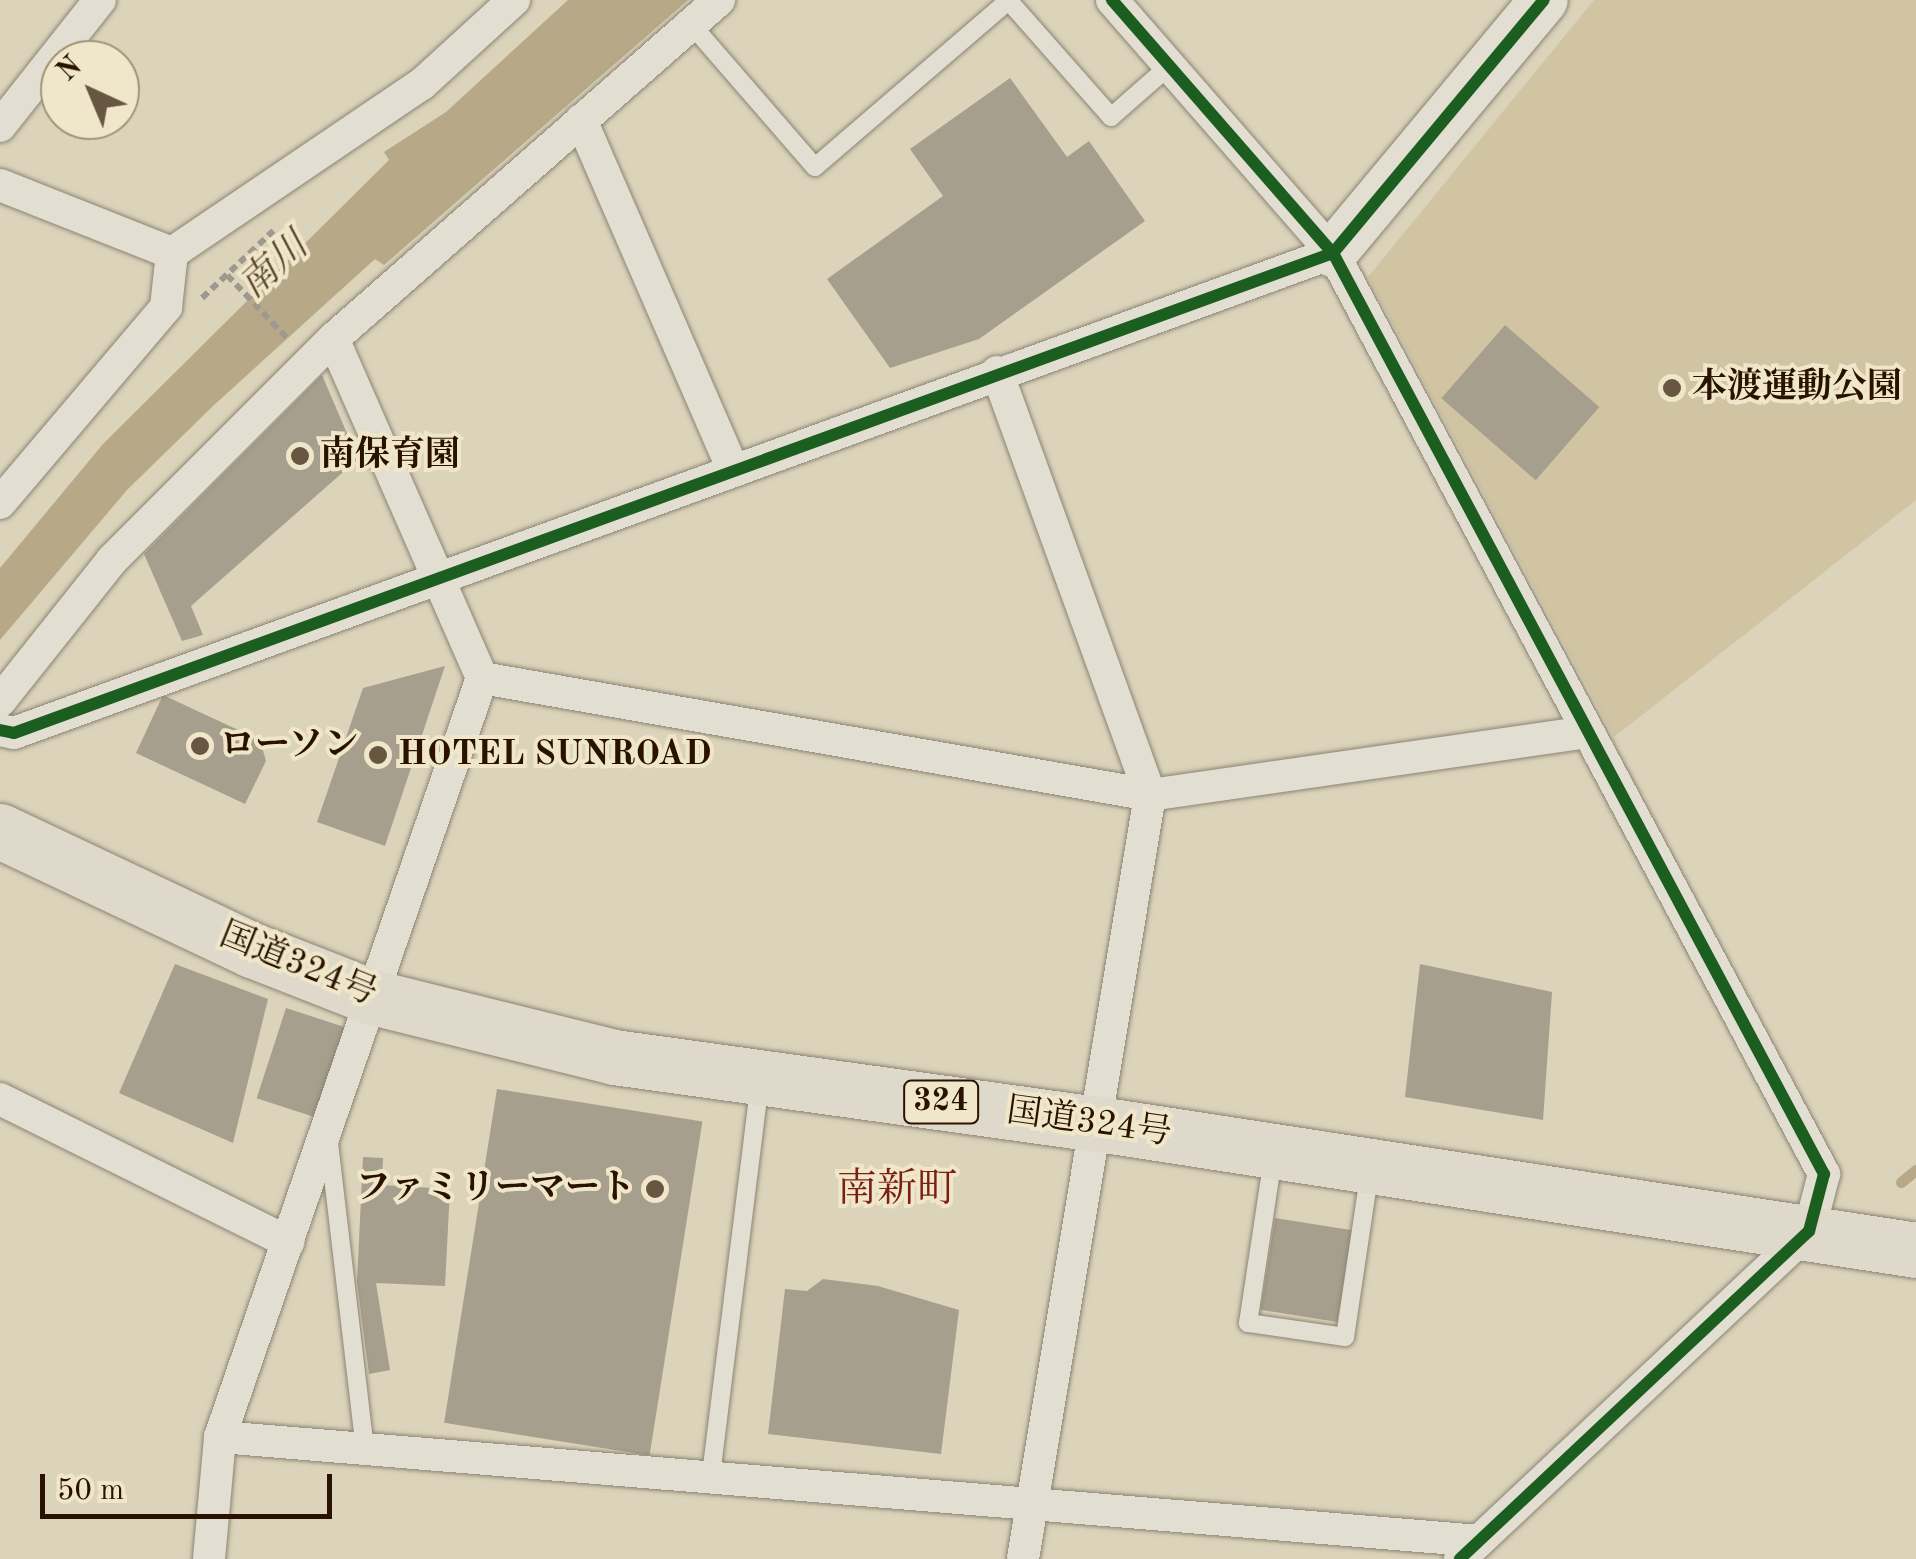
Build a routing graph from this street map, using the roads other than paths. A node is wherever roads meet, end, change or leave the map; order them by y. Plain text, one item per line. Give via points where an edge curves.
1 (100, 0) edge
2 (514, 0) edge
3 (720, 0) edge
4 (1008, 0) edge
5 (1112, 0) edge
6 (1544, 0) edge
7 (692, 24) junction
8 (1169, 66) junction
9 (581, 120) junction
10 (0, 126) edge
11 (0, 185) edge
12 (172, 253) junction
13 (1332, 253) junction
14 (333, 340) junction
15 (996, 372) junction
16 (733, 469) junction
17 (0, 503) edge
18 (440, 577) junction
19 (482, 678) junction
20 (0, 701) edge
21 (0, 730) edge
22 (1586, 732) junction
23 (1150, 795) junction
24 (0, 832) edge
25 (372, 997) junction
26 (760, 1077) junction
27 (0, 1099) edge
28 (1092, 1123) junction
29 (327, 1128) junction
30 (1274, 1150) junction
31 (1370, 1165) junction
32 (1809, 1231) junction
33 (288, 1242) junction
34 (1916, 1250) edge
35 (220, 1437) junction
36 (366, 1448) junction
37 (711, 1476) junction
38 (1031, 1500) junction
39 (1470, 1550) edge
40 (209, 1559) edge
41 (1023, 1559) edge

1 - 10 street
2 - 12 street via 422,84
3 - 7 street
4 - 7 lane via 815,167
4 - 8 lane via 1111,117
5 - 8 street
6 - 13 street
7 - 9 street
8 - 13 street
9 - 14 street
9 - 16 street
11 - 12 street
12 - 17 street via 166,306
13 - 15 street
13 - 22 street
14 - 18 street
14 - 20 street via 112,560
15 - 16 street
15 - 23 street
16 - 18 street
18 - 19 street
18 - 21 street via 14,732
19 - 23 street
19 - 25 street
22 - 23 street
22 - 32 street via 1824,1174
23 - 28 street
24 - 25 highway, 国道324号 / 324 via 252,950
25 - 26 highway, 国道324号 / 324 via 614,1057
25 - 29 street
26 - 28 highway, 国道324号 / 324
26 - 37 lane
27 - 33 street
28 - 30 highway, 国道324号 / 324
28 - 38 street
29 - 33 street
29 - 36 lane
30 - 31 highway, 国道324号 / 324
30 - 31 lane via 1248,1323 1345,1337
31 - 32 highway, 国道324号 / 324
32 - 34 highway, 国道324号 / 324
32 - 39 street
33 - 35 street
35 - 36 street
35 - 40 street
36 - 37 street
37 - 38 street
38 - 39 street
38 - 41 street

